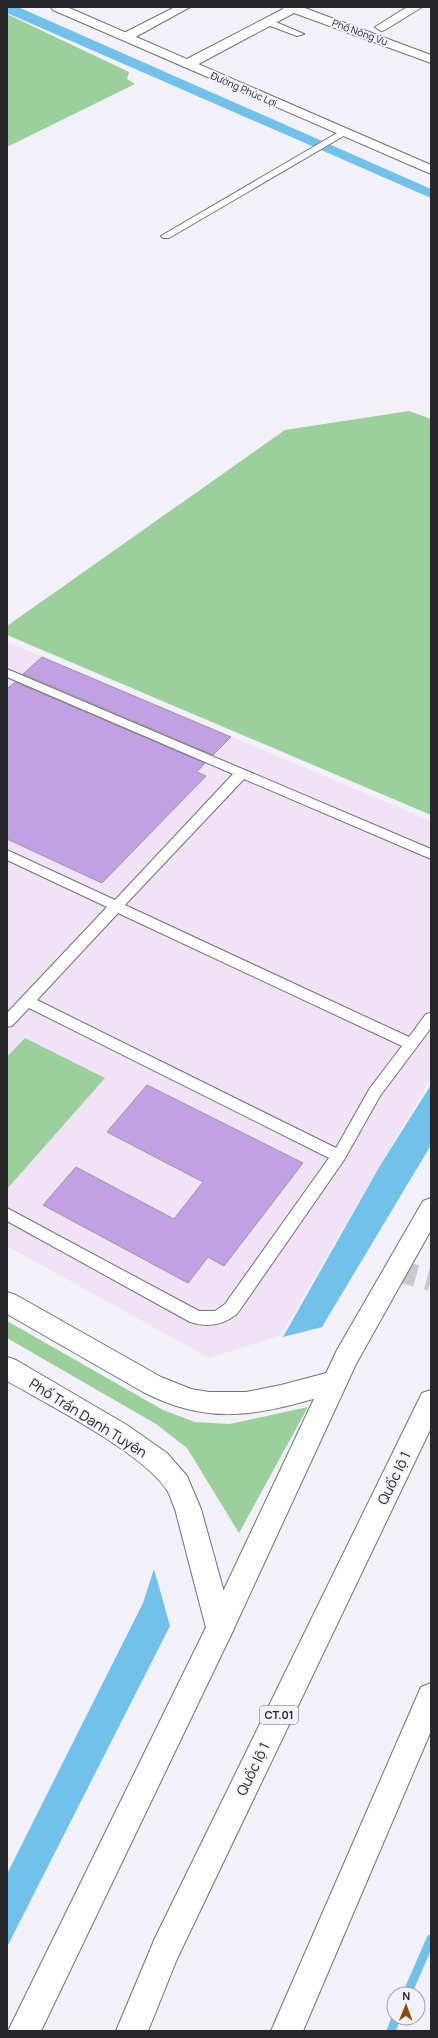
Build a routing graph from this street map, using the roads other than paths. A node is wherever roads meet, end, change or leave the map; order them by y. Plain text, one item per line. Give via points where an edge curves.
1 (184, 7) edge
2 (293, 7) edge
3 (416, 7) edge
4 (63, 8) edge
5 (268, 22) junction
6 (367, 22) dead end
7 (381, 27) junction
8 (396, 32) dead end
9 (300, 34) dead end
10 (126, 37) junction
11 (431, 59) edge
12 (188, 64) junction
13 (344, 132) junction
14 (431, 170) edge
15 (166, 236) dead end
16 (7, 673) edge
17 (242, 774) junction
18 (431, 854) edge
19 (7, 855) edge
20 (117, 906) junction
21 (27, 1001) junction
22 (431, 1018) edge
23 (7, 1022) edge
24 (411, 1044) junction
25 (340, 1156) junction
26 (431, 1208) edge
27 (7, 1214) edge
28 (7, 1302) edge
29 (7, 1368) edge
30 (334, 1382) junction
31 (431, 1401) edge
32 (220, 1628) junction
33 (431, 1697) edge
34 (24, 2031) edge
35 (132, 2031) edge
36 (287, 2031) edge

1 - 10 main road
2 - 5 main road
2 - 11 main road, Phố Nông Vụ
3 - 7 main road
4 - 10 main road, Đường Phúc Lợi
5 - 9 lane
5 - 12 main road
6 - 7 main road
7 - 8 main road
10 - 12 main road, Đường Phúc Lợi
12 - 13 main road, Đường Phúc Lợi
13 - 14 main road, Đường Phúc Lợi
13 - 15 lane
16 - 17 lane
17 - 18 lane
17 - 20 lane
19 - 20 lane
20 - 21 lane
20 - 24 lane
21 - 23 lane
21 - 25 lane
22 - 24 lane
24 - 25 lane via 375,1092
25 - 27 lane via 231,1309 222,1317 209,1320 196,1317
26 - 30 main road
28 - 30 main road via 154,1385 191,1400 247,1403 272,1400
29 - 32 main road, Phố Trần Danh Tuyên via 118,1433 158,1461 178,1484 188,1509
30 - 32 main road
31 - 35 main road, Quốc lộ 1 / CT.01 via 170,1942
32 - 34 main road
33 - 36 main road

